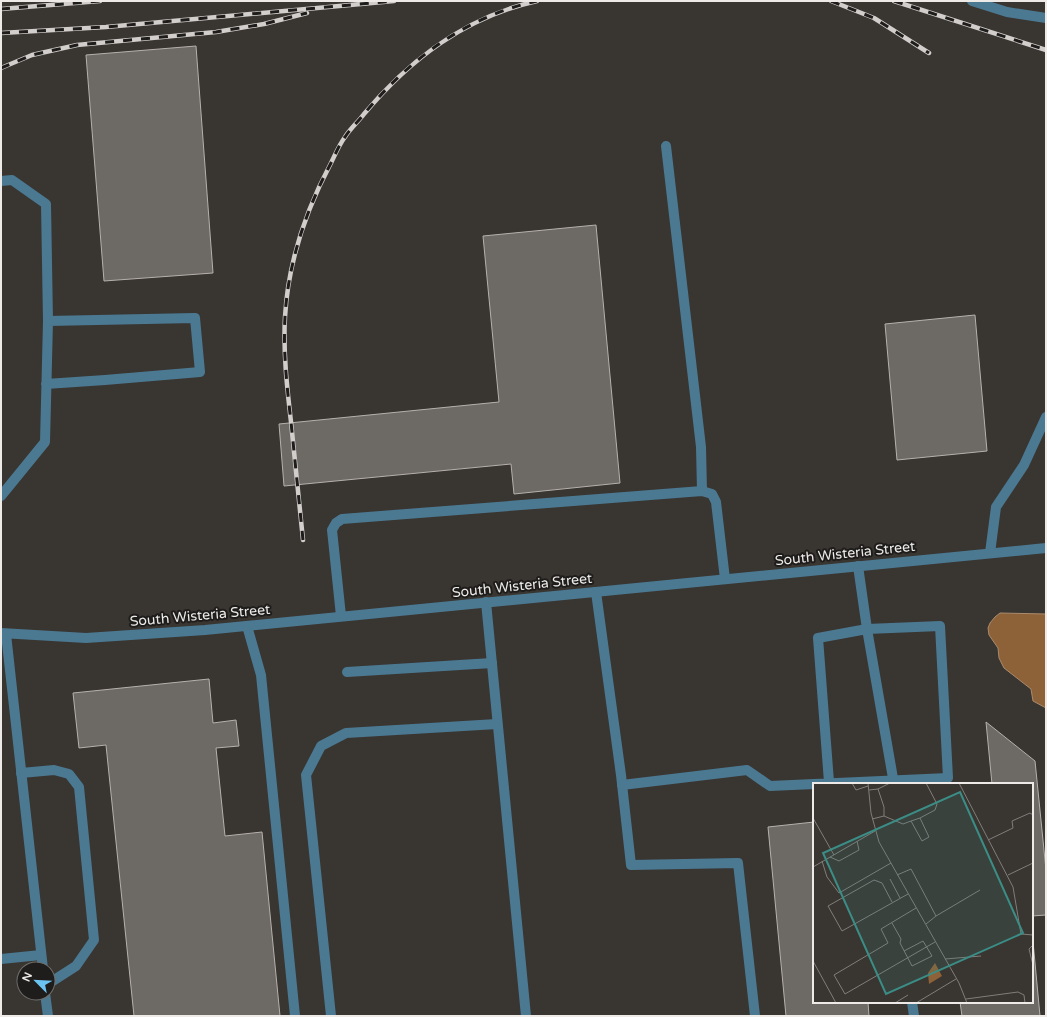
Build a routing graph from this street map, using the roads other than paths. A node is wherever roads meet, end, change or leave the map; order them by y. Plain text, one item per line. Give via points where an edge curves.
1 (972, 1) edge
2 (1046, 18) edge
3 (666, 146) dead end
4 (1, 181) edge
5 (48, 321) junction
6 (46, 384) junction
7 (1046, 417) edge
8 (702, 491) junction
9 (1, 496) edge
10 (1046, 548) edge
11 (990, 554) junction
12 (858, 566) junction
13 (725, 579) junction
14 (596, 592) junction
15 (486, 602) junction
16 (341, 616) junction
17 (247, 626) junction
18 (867, 629) junction
19 (3, 633) edge
20 (492, 663) junction
21 (347, 672) dead end
22 (497, 724) junction
23 (21, 773) junction
24 (829, 782) junction
25 (894, 782) edge
26 (813, 783) edge
27 (814, 783) edge
28 (622, 785) junction
29 (41, 955) junction
30 (1, 959) edge
31 (41, 961) edge
32 (56, 979) edge
33 (46, 1001) edge
34 (912, 1003) edge
35 (48, 1016) edge
36 (295, 1016) edge
37 (331, 1016) edge
38 (526, 1016) edge
39 (755, 1016) edge
40 (914, 1016) edge

1 - 2 street via 1007,12
3 - 8 street via 701,447
4 - 5 street via 12,180 46,204
5 - 6 street
5 - 6 street via 195,318 200,372
6 - 9 street via 45,442
7 - 11 street via 1024,465 996,507
8 - 13 street via 712,494 716,502
8 - 16 street via 342,518 332,530
10 - 11 street, South Wisteria Street
11 - 12 street, South Wisteria Street
12 - 13 street, South Wisteria Street
12 - 18 street
13 - 14 street, South Wisteria Street
14 - 15 street, South Wisteria Street
14 - 28 street
15 - 16 street, South Wisteria Street
15 - 20 street
16 - 17 street, South Wisteria Street
17 - 19 street, South Wisteria Street via 86,638
17 - 36 street via 261,675
18 - 24 street via 818,638
18 - 25 street
18 - 25 street via 940,626 948,778
19 - 23 street
20 - 21 street
20 - 22 street
22 - 37 street via 346,733 322,746 306,775
22 - 38 street
23 - 29 street
23 - 32 street via 54,770 69,774 79,787 94,940 76,966
24 - 25 street
24 - 27 street
26 - 28 street via 770,786 747,770
28 - 39 street via 631,865 738,863
29 - 30 street
29 - 31 street
33 - 35 street
34 - 40 street

